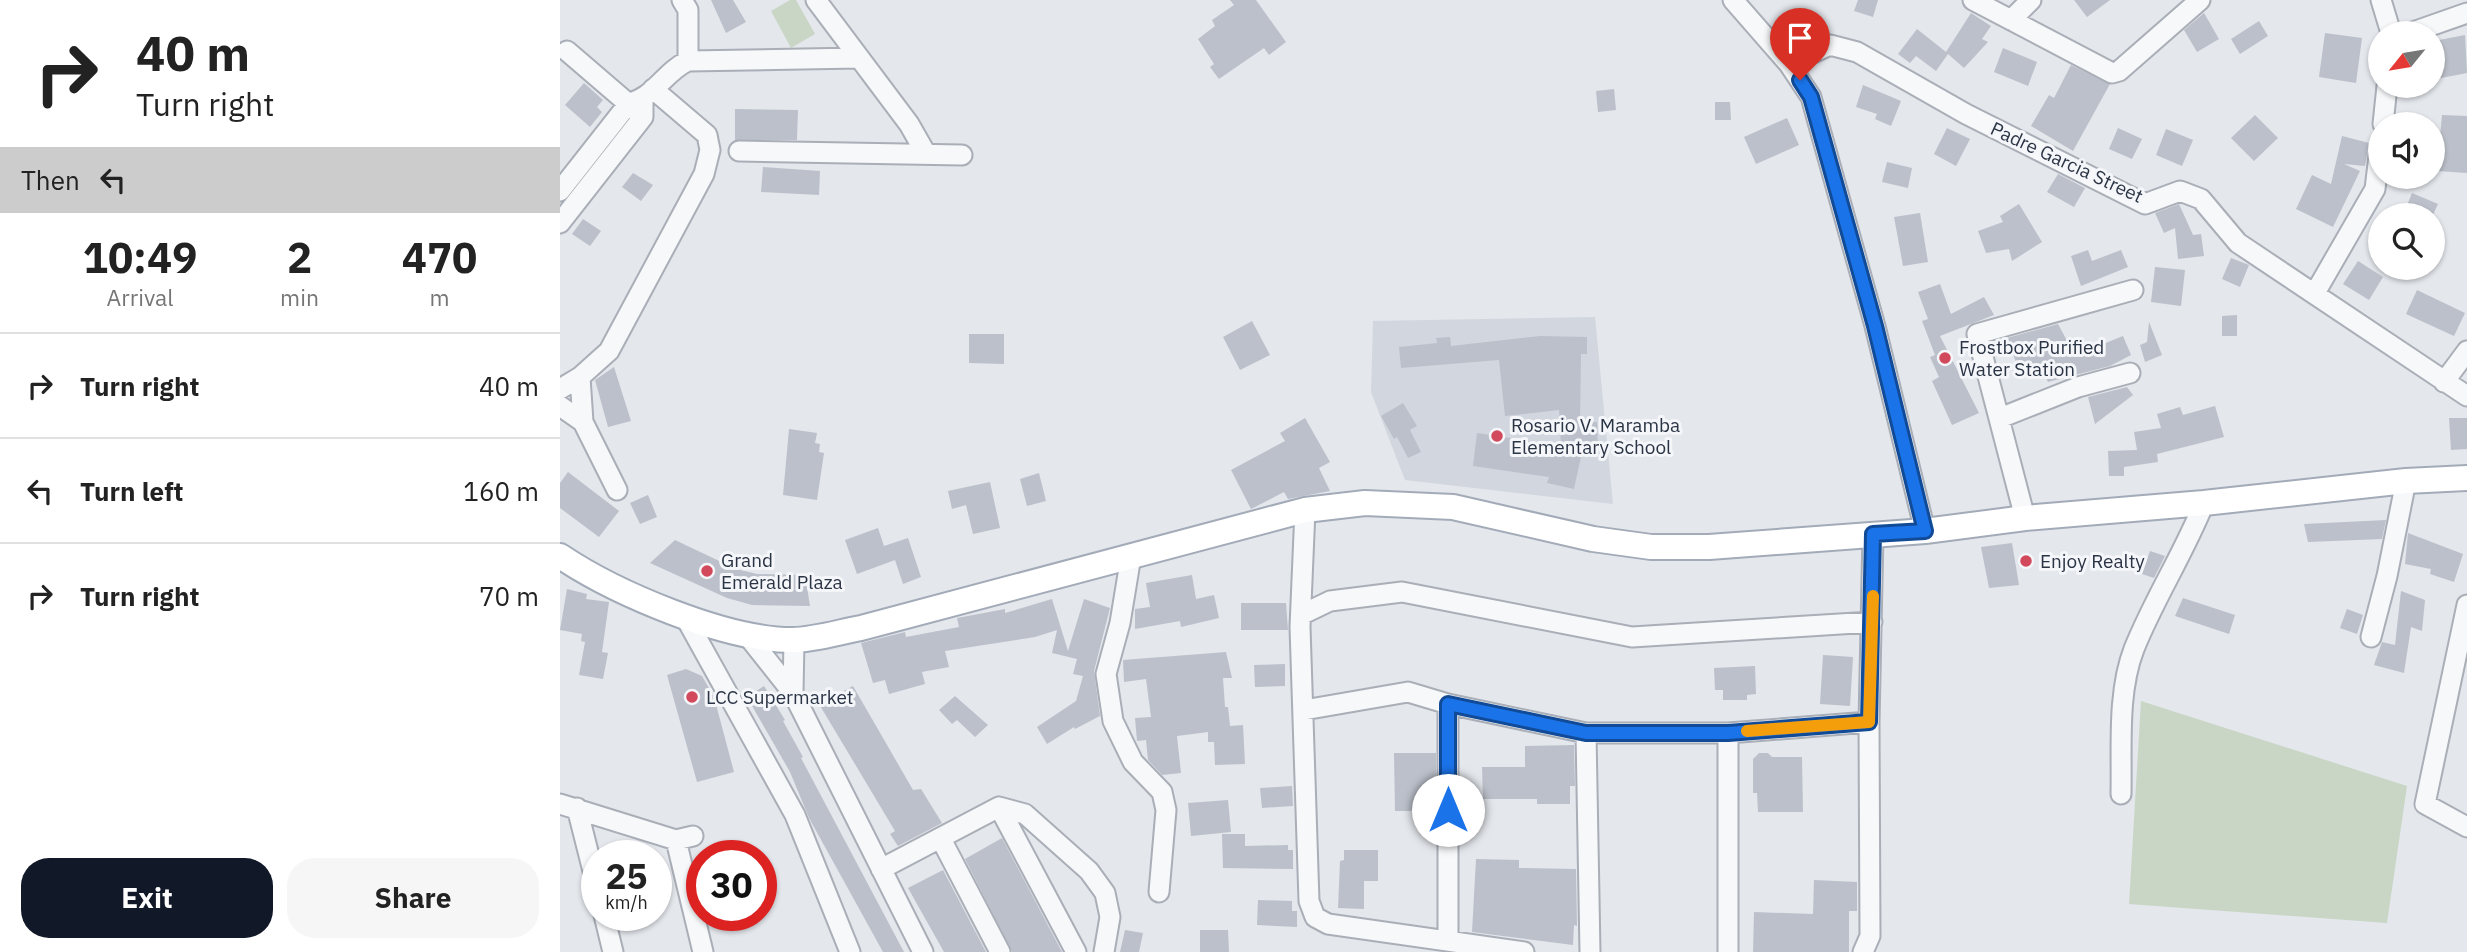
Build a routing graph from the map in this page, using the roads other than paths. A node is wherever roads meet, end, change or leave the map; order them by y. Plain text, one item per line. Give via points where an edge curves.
1 (682, 0) edge
2 (816, 0) edge
3 (1733, 0) edge
4 (1973, 0) edge
5 (2031, 0) edge
6 (2200, 0) edge
7 (2381, 0) edge
8 (2467, 13) edge
9 (2011, 20) junction
10 (2387, 21) edge
11 (2444, 21) edge
12 (567, 51) dead end
13 (858, 58) junction
14 (682, 64) junction
15 (1789, 64) junction
16 (646, 98) junction
17 (739, 150) dead end
18 (925, 152) junction
19 (962, 155) dead end
20 (568, 184) edge
21 (2375, 189) edge
22 (564, 211) edge
23 (2133, 290) dead end
24 (2315, 293) junction
25 (2467, 351) edge
26 (2130, 373) dead end
27 (580, 377) junction
28 (2444, 382) junction
29 (560, 389) edge
30 (2467, 396) edge
31 (560, 406) edge
32 (2000, 418) junction
33 (583, 422) junction
34 (2467, 478) edge
35 (2406, 481) junction
36 (617, 490) dead end
37 (2204, 503) junction
38 (1305, 510) junction
39 (2025, 517) junction
40 (1925, 531) junction
41 (1873, 534) junction
42 (560, 556) edge
43 (1131, 556) junction
44 (2467, 605) edge
45 (684, 615) junction
46 (1301, 615) junction
47 (1872, 622) junction
48 (2465, 626) edge
49 (747, 635) junction
50 (2371, 636) dead end
51 (794, 640) junction
52 (2460, 679) edge
53 (793, 694) junction
54 (1448, 704) junction
55 (1304, 710) junction
56 (1869, 722) junction
57 (1586, 733) junction
58 (1728, 733) junction
59 (2121, 794) dead end
60 (568, 806) edge
61 (999, 807) junction
62 (2467, 827) edge
63 (941, 839) junction
64 (581, 842) edge
65 (881, 869) junction
66 (1159, 892) dead end
67 (608, 931) edge
68 (1448, 941) junction
69 (613, 952) edge
70 (703, 952) edge
71 (850, 952) edge
72 (923, 952) edge
73 (1000, 952) edge
74 (1076, 952) edge
75 (1104, 952) edge
76 (1524, 952) edge
77 (1590, 952) edge
78 (1728, 952) edge
79 (1863, 952) edge

1 - 14 street via 688,10
2 - 13 street
3 - 15 street
4 - 9 street
5 - 9 street
6 - 9 street via 2112,73
7 - 10 street
8 - 11 street
12 - 16 street
13 - 14 street
13 - 18 street
14 - 16 street
15 - 24 street, Padre Garcia Street via 1830,45 1857,52 1966,114 2145,204 2180,191 2201,199 2238,243
15 - 40 street via 1811,97 1875,326
16 - 20 street
16 - 27 street via 707,135 710,149 704,174 609,351
17 - 18 street
18 - 19 street
20 - 22 street
21 - 24 street
23 - 32 street via 1977,334
24 - 28 street, Padre Garcia Street
25 - 28 street
26 - 32 street via 2078,387
27 - 29 street
27 - 33 street
28 - 30 street, Padre Garcia Street
31 - 33 street
32 - 39 street
33 - 36 street
34 - 35 main road
35 - 37 main road
35 - 50 street
37 - 39 main road
37 - 59 street via 2133,651 2122,720
38 - 41 main road via 1365,503 1453,506 1593,539 1651,547
38 - 43 main road
38 - 46 street
39 - 40 main road
40 - 41 main road
41 - 47 street
42 - 45 main road via 628,593
43 - 51 main road via 861,628
43 - 66 street via 1106,674 1113,721 1133,762 1162,792 1166,810
44 - 48 street
45 - 49 main road
45 - 71 street via 795,815
46 - 47 street via 1329,601 1402,592 1632,637
46 - 55 street
47 - 56 street
48 - 52 street
49 - 51 main road
49 - 53 street
51 - 53 street
52 - 62 street via 2425,804
53 - 65 street
54 - 55 street via 1408,692
54 - 57 street
54 - 68 street
55 - 68 street via 1309,901 1315,917 1328,924
56 - 58 street
56 - 79 street via 1870,936
57 - 58 street
57 - 77 street
58 - 78 street
60 - 64 street
60 - 70 street via 684,838
61 - 63 street
61 - 74 street
61 - 75 street via 1025,814 1089,871 1105,893 1110,917
63 - 65 street
63 - 73 street
65 - 72 street
67 - 69 street
68 - 76 street

